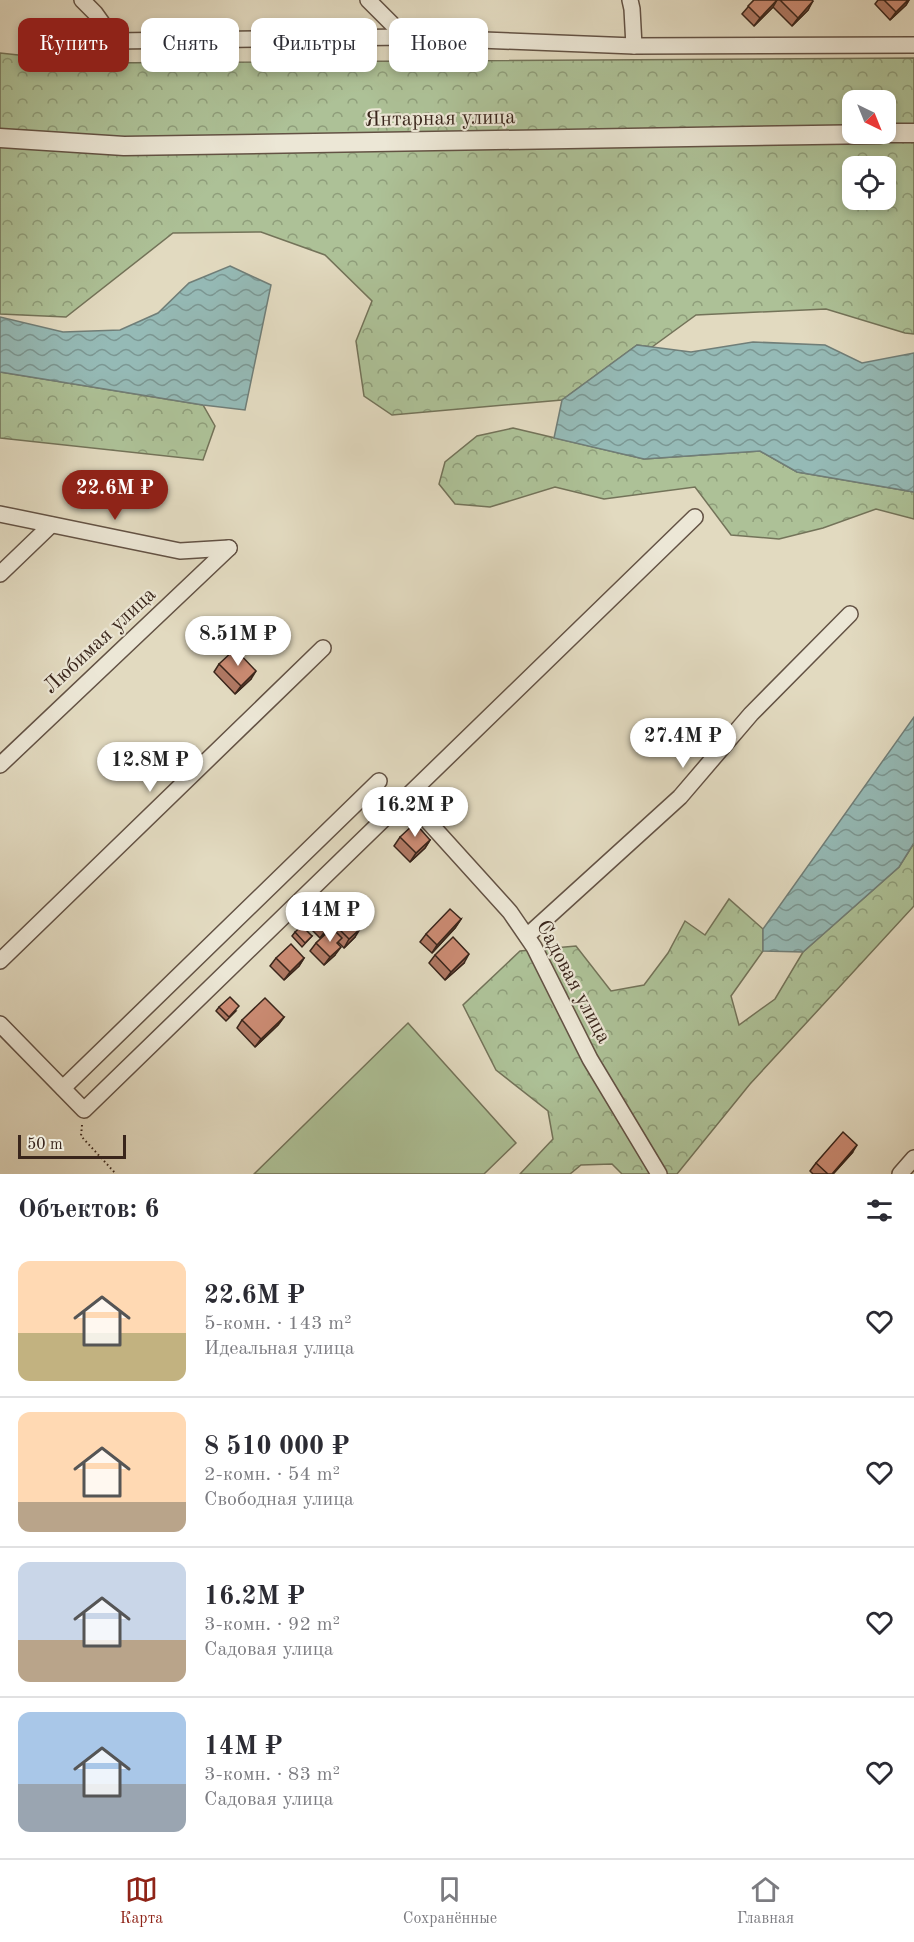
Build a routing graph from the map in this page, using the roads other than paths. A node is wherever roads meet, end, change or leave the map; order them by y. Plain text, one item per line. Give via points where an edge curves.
1 (82, 0) edge
2 (368, 0) edge
3 (630, 0) edge
4 (389, 20) edge
5 (389, 36) edge
6 (488, 40) edge
7 (914, 45) edge
8 (634, 46) junction
9 (896, 133) edge
10 (914, 133) edge
11 (842, 135) edge
12 (0, 138) edge
13 (0, 513) edge
14 (695, 517) dead end
15 (51, 525) junction
16 (0, 574) edge
17 (850, 614) dead end
18 (323, 648) dead end
19 (0, 765) edge
20 (379, 781) dead end
21 (406, 797) junction
22 (527, 936) junction
23 (0, 961) edge
24 (0, 1024) edge
25 (63, 1088) junction
26 (914, 1158) edge
27 (659, 1174) edge
28 (900, 1174) edge

1 - 5 street via 115,41
2 - 4 street
3 - 8 street
6 - 8 street
7 - 8 street
9 - 10 street
11 - 12 street, Янтарная улица via 124,146
13 - 15 street
14 - 21 street
15 - 16 street
15 - 19 street, Любимая улица via 180,551 229,548
17 - 22 street via 751,714 680,797
18 - 23 street
20 - 25 street
21 - 22 street, Садовая улица
21 - 25 street via 84,1110
22 - 27 street, Садовая улица via 590,1059
24 - 25 street
26 - 28 street

